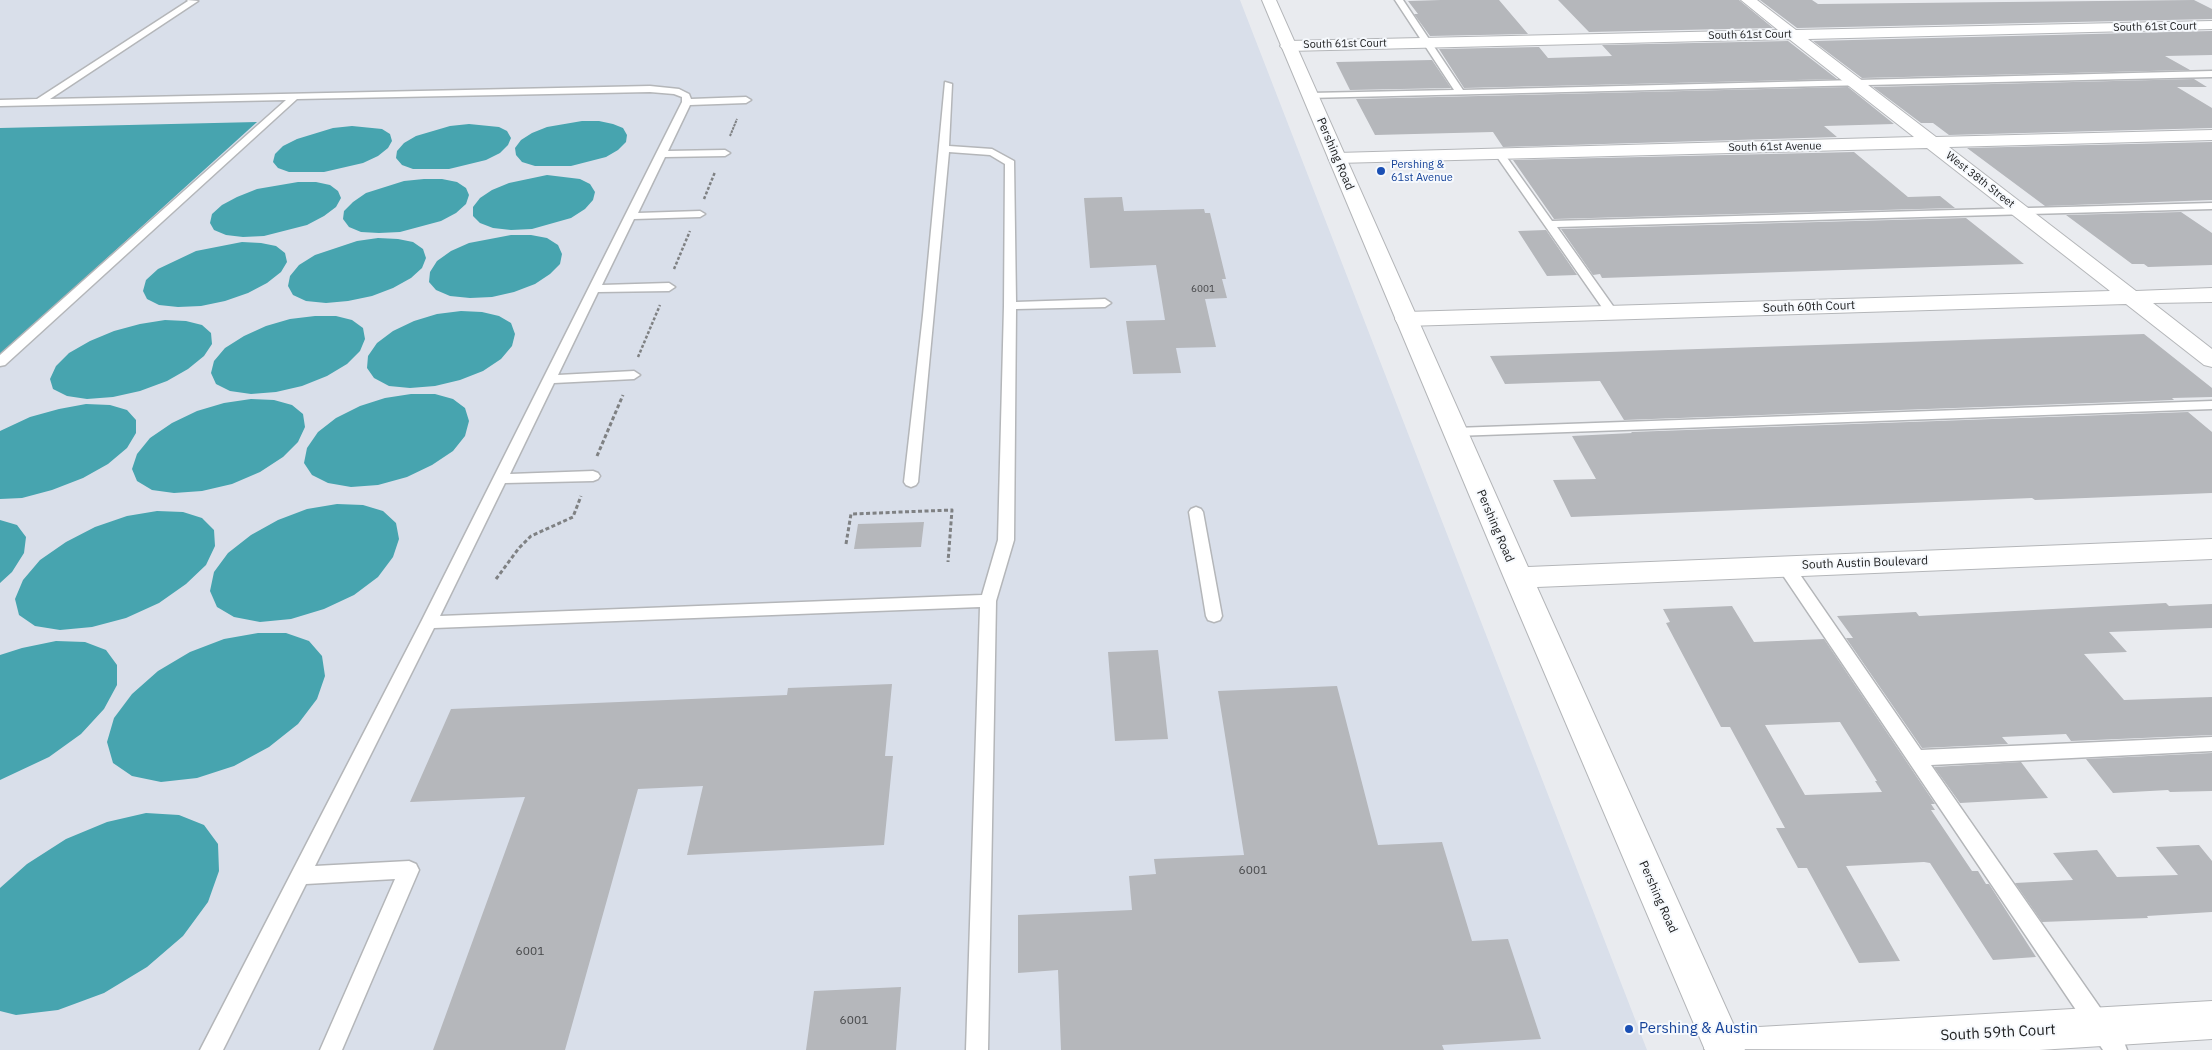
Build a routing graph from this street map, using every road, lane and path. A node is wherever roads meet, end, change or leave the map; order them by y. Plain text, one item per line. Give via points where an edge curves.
1 (191, 0) edge
2 (1269, 0) edge
3 (1399, 0) edge
4 (1748, 0) edge
5 (2212, 25) edge
6 (1792, 34) junction
7 (1428, 43) junction
8 (1288, 46) junction
9 (2212, 74) edge
10 (1855, 83) junction
11 (948, 84) dead end
12 (1460, 92) junction
13 (1310, 96) junction
14 (294, 97) junction
15 (746, 100) dead end
16 (687, 102) junction
17 (0, 103) edge
18 (38, 103) junction
19 (737, 118) dead end
20 (2212, 135) edge
21 (1932, 143) junction
22 (726, 148) joint
23 (944, 149) junction
24 (660, 154) junction
25 (1500, 154) junction
26 (1337, 158) junction
27 (715, 171) dead end
28 (702, 202) dead end
29 (2212, 206) edge
30 (2021, 211) junction
31 (700, 214) dead end
32 (629, 216) junction
33 (1550, 224) junction
34 (692, 226) dead end
35 (672, 274) dead end
36 (593, 289) junction
37 (666, 292) joint
38 (2212, 295) edge
39 (2132, 297) junction
40 (1105, 303) dead end
41 (1010, 306) junction
42 (1612, 313) junction
43 (1406, 319) junction
44 (638, 357) dead end
45 (2212, 360) edge
46 (0, 362) edge
47 (634, 376) dead end
48 (548, 379) junction
49 (624, 393) dead end
50 (2212, 405) edge
51 (1455, 432) junction
52 (595, 459) dead end
53 (593, 476) dead end
54 (499, 478) junction
55 (911, 482) dead end
56 (582, 489) dead end
57 (1196, 512) dead end
58 (846, 544) dead end
59 (2212, 549) edge
60 (948, 562) dead end
61 (1786, 567) junction
62 (1518, 578) junction
63 (496, 579) dead end
64 (988, 601) junction
65 (1214, 616) dead end
66 (429, 622) junction
67 (2212, 744) edge
68 (1918, 758) junction
69 (299, 876) junction
70 (2212, 1020) edge
71 (2108, 1038) edge
72 (1725, 1049) edge
73 (211, 1050) edge
74 (331, 1050) edge
75 (978, 1050) edge

1 - 18 lane via 194,1
2 - 8 street, Pershing Road
3 - 7 lane
4 - 6 street, West 38th Street
5 - 6 street, South 61st Court
6 - 7 street, South 61st Court
6 - 10 street, West 38th Street
7 - 8 street, South 61st Court
7 - 12 lane
8 - 13 street, Pershing Road
9 - 10 lane
10 - 12 lane
10 - 21 street, West 38th Street
11 - 23 lane
12 - 13 lane
13 - 26 street, Pershing Road
14 - 16 lane via 650,89 676,90 686,96
14 - 18 lane
14 - 46 lane
15 - 16 lane
16 - 24 lane
17 - 18 lane
19 - 22 path
20 - 21 street, South 61st Avenue
21 - 25 street, South 61st Avenue
21 - 30 street, West 38th Street
22 - 24 lane
23 - 41 lane via 992,152 1010,163
23 - 55 lane
24 - 32 lane
25 - 26 street, South 61st Avenue
25 - 33 lane
26 - 43 street, Pershing Road
27 - 28 path
29 - 30 lane
30 - 33 lane
30 - 39 street, West 38th Street
31 - 32 lane
32 - 36 lane
33 - 42 lane
34 - 35 path
36 - 37 lane
36 - 48 lane
37 - 44 path
38 - 39 street, South 60th Court
39 - 42 street, South 60th Court
39 - 45 street, West 38th Street
40 - 41 lane
41 - 64 lane via 1006,540
42 - 43 street, South 60th Court
43 - 51 street, Pershing Road
47 - 48 lane
48 - 54 lane
49 - 52 path
50 - 51 lane
51 - 62 street, Pershing Road
53 - 54 lane
54 - 66 lane
56 - 63 path via 573,517 531,536
57 - 65 lane
58 - 60 path via 852,514 952,510
59 - 61 street, South Austin Boulevard
61 - 62 street, South Austin Boulevard
61 - 68 lane
62 - 72 street, Pershing Road
64 - 66 lane
64 - 75 lane
66 - 69 lane
67 - 68 lane
68 - 71 lane
69 - 73 lane
69 - 74 lane via 409,870
70 - 71 street, South 59th Court
71 - 72 street, South 59th Court

